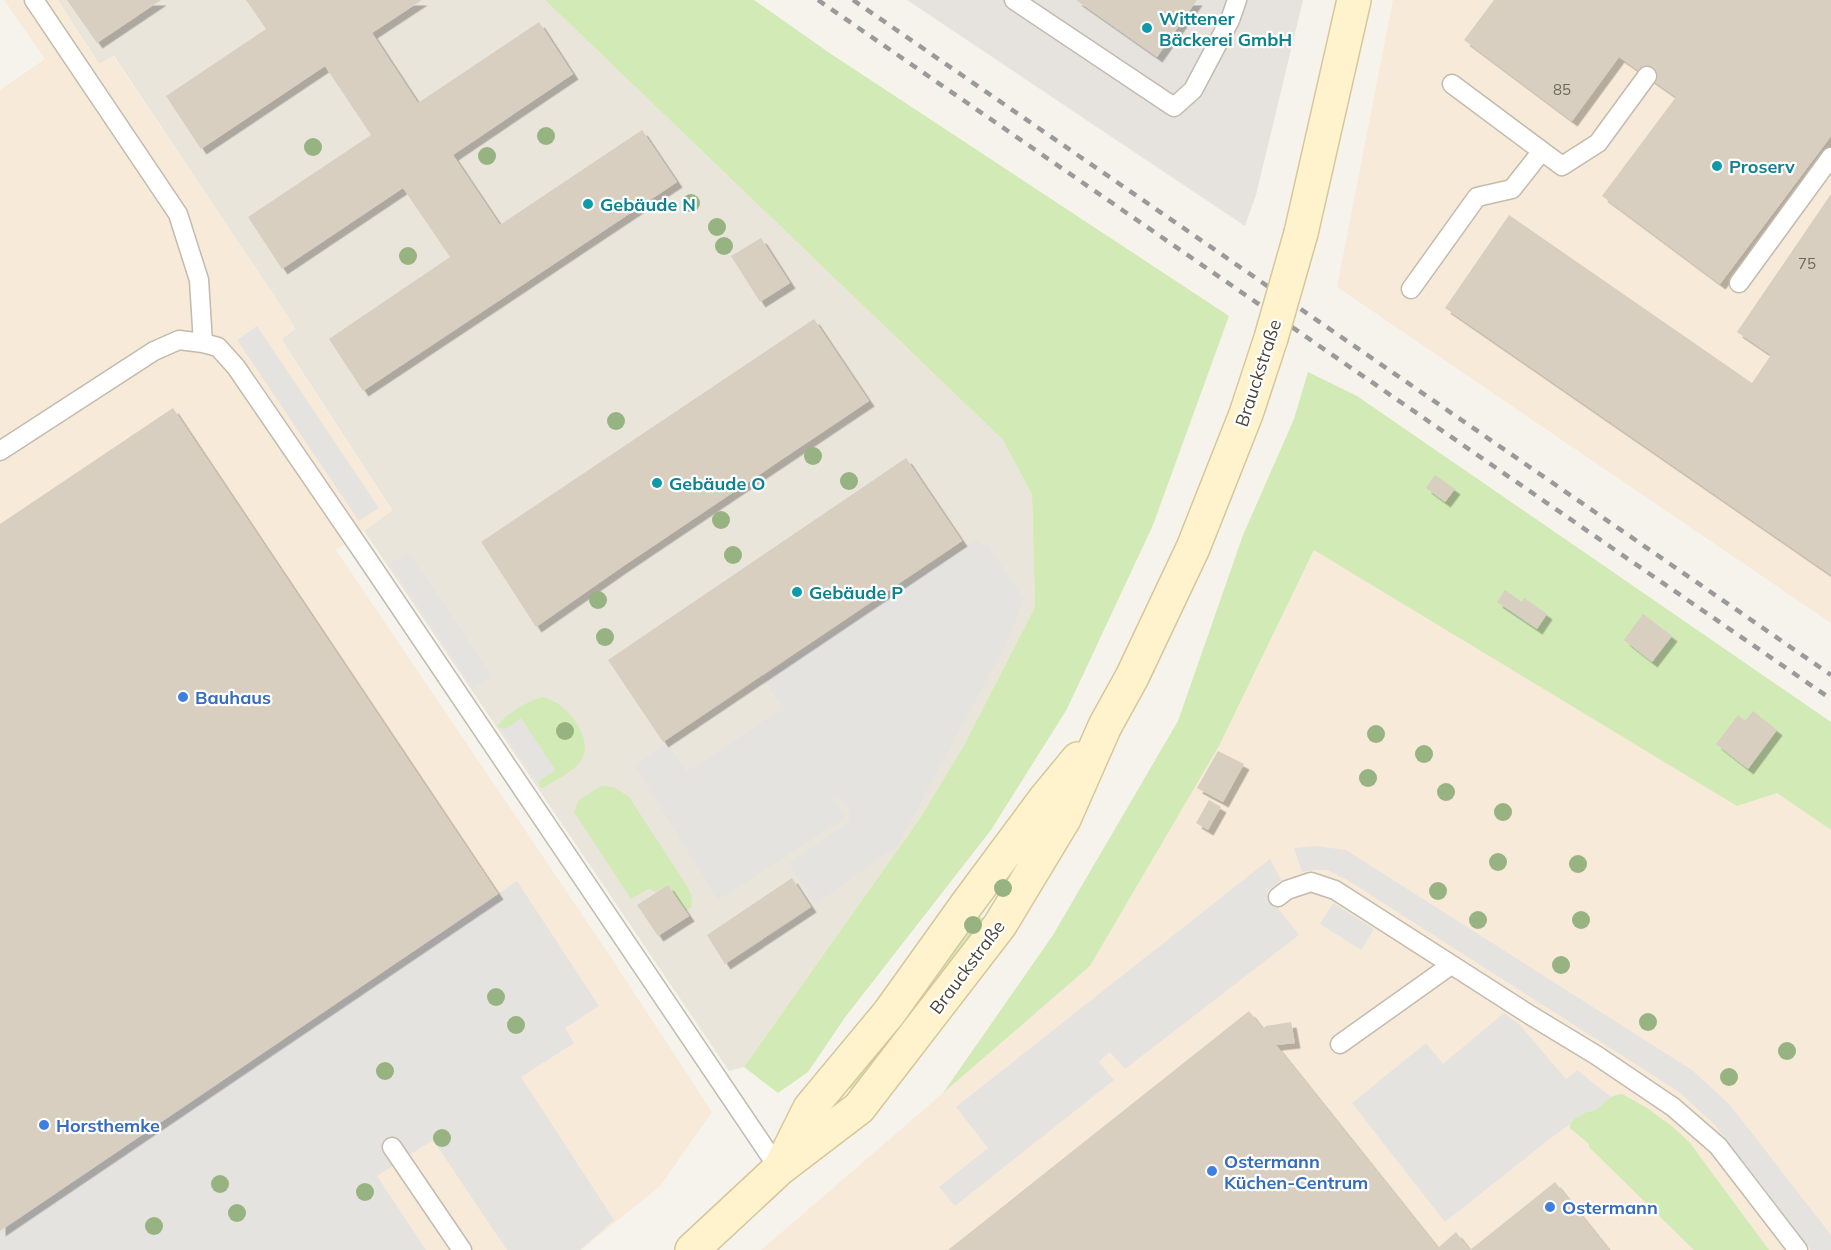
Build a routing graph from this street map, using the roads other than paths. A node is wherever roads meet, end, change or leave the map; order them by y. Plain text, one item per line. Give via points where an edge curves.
1 (34, 0) edge
2 (1014, 0) edge
3 (1237, 0) edge
4 (1354, 0) edge
5 (1647, 76) dead end
6 (1452, 84) dead end
7 (1542, 151) junction
8 (1831, 157) edge
9 (1739, 283) dead end
10 (1411, 289) dead end
11 (203, 343) junction
12 (0, 451) edge
13 (1278, 897) dead end
14 (1452, 965) junction
15 (1340, 1044) dead end
16 (392, 1147) dead end
17 (779, 1169) junction
18 (462, 1250) edge
19 (692, 1250) edge
20 (1798, 1250) edge

1 - 11 lane via 178,214 199,280
2 - 3 lane via 1174,107 1193,90
4 - 17 street, Brauckstraße, bridge via 1300,233 1271,338 1246,414 1193,548 1132,677 1105,726 1045,800 889,1013 810,1108
5 - 7 lane via 1598,143 1562,166
6 - 7 lane
7 - 10 lane via 1512,189 1477,197
8 - 9 lane
11 - 12 lane via 179,340 154,351
11 - 17 lane via 218,347 236,367
13 - 14 lane via 1311,882 1335,890
14 - 15 lane
14 - 20 lane via 1673,1107 1718,1146
16 - 18 lane
17 - 19 street, Brauckstraße

